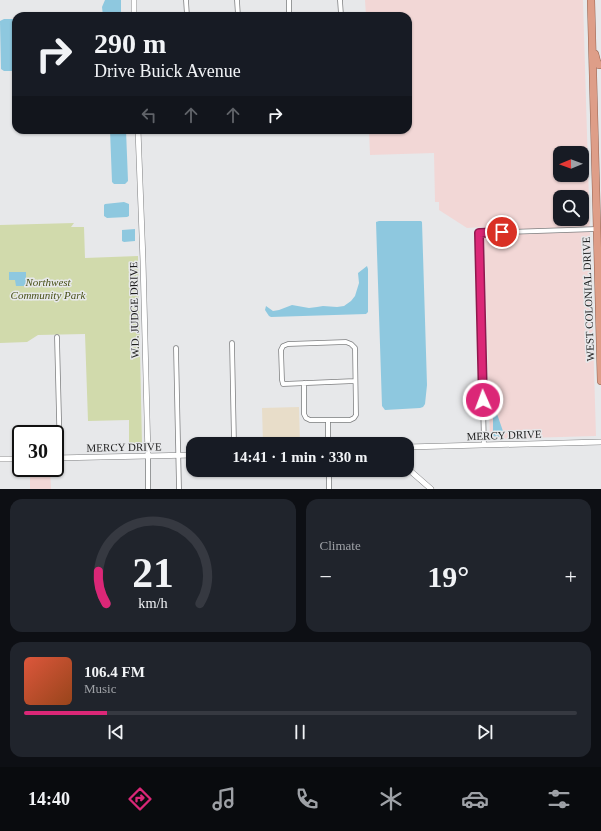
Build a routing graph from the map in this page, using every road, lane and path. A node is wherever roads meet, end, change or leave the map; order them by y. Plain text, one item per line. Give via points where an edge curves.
1 (134, 0) edge
2 (186, 0) edge
3 (237, 0) edge
4 (289, 0) edge
5 (340, 0) edge
6 (590, 0) edge
7 (134, 12) edge
8 (186, 12) edge
9 (238, 12) edge
10 (289, 12) edge
11 (341, 12) edge
12 (591, 23) junction
13 (601, 65) edge
14 (598, 130) edge
15 (138, 134) edge
16 (597, 229) junction
17 (599, 244) edge
18 (57, 338) dead end
19 (232, 343) dead end
20 (176, 348) dead end
21 (355, 381) junction
22 (601, 381) edge
23 (304, 383) junction
24 (328, 420) junction
25 (58, 425) edge
26 (234, 437) edge
27 (328, 437) edge
28 (601, 442) edge
29 (484, 445) junction
30 (414, 448) edge
31 (178, 455) junction
32 (186, 455) edge
33 (148, 456) junction
34 (64, 458) edge
35 (0, 459) edge
36 (12, 459) edge
37 (414, 474) edge
38 (329, 477) edge
39 (148, 489) edge
40 (178, 489) edge
41 (329, 489) edge
42 (431, 489) edge

1 - 7 street
2 - 8 street
3 - 9 street
4 - 10 street
5 - 11 street
6 - 12 highway, WEST COLONIAL DRIVE
12 - 13 highway via 594,28 596,62
12 - 14 highway, WEST COLONIAL DRIVE
14 - 16 highway, WEST COLONIAL DRIVE
15 - 33 street, W.D. JUDGE DRIVE
16 - 17 highway, WEST COLONIAL DRIVE
16 - 29 street via 479,233
17 - 22 highway, WEST COLONIAL DRIVE
18 - 25 street
19 - 26 street
20 - 31 street
21 - 23 street
21 - 23 street via 354,348 351,344 346,342 283,346 281,358 284,384
21 - 24 street via 354,418
23 - 24 street via 306,418
24 - 27 street
28 - 29 street, MERCY DRIVE
29 - 30 street, MERCY DRIVE
31 - 32 street, MERCY DRIVE
31 - 33 street, MERCY DRIVE
31 - 40 street
33 - 34 street, MERCY DRIVE
33 - 39 street, W.D. JUDGE DRIVE
35 - 36 street
37 - 42 street
38 - 41 street

